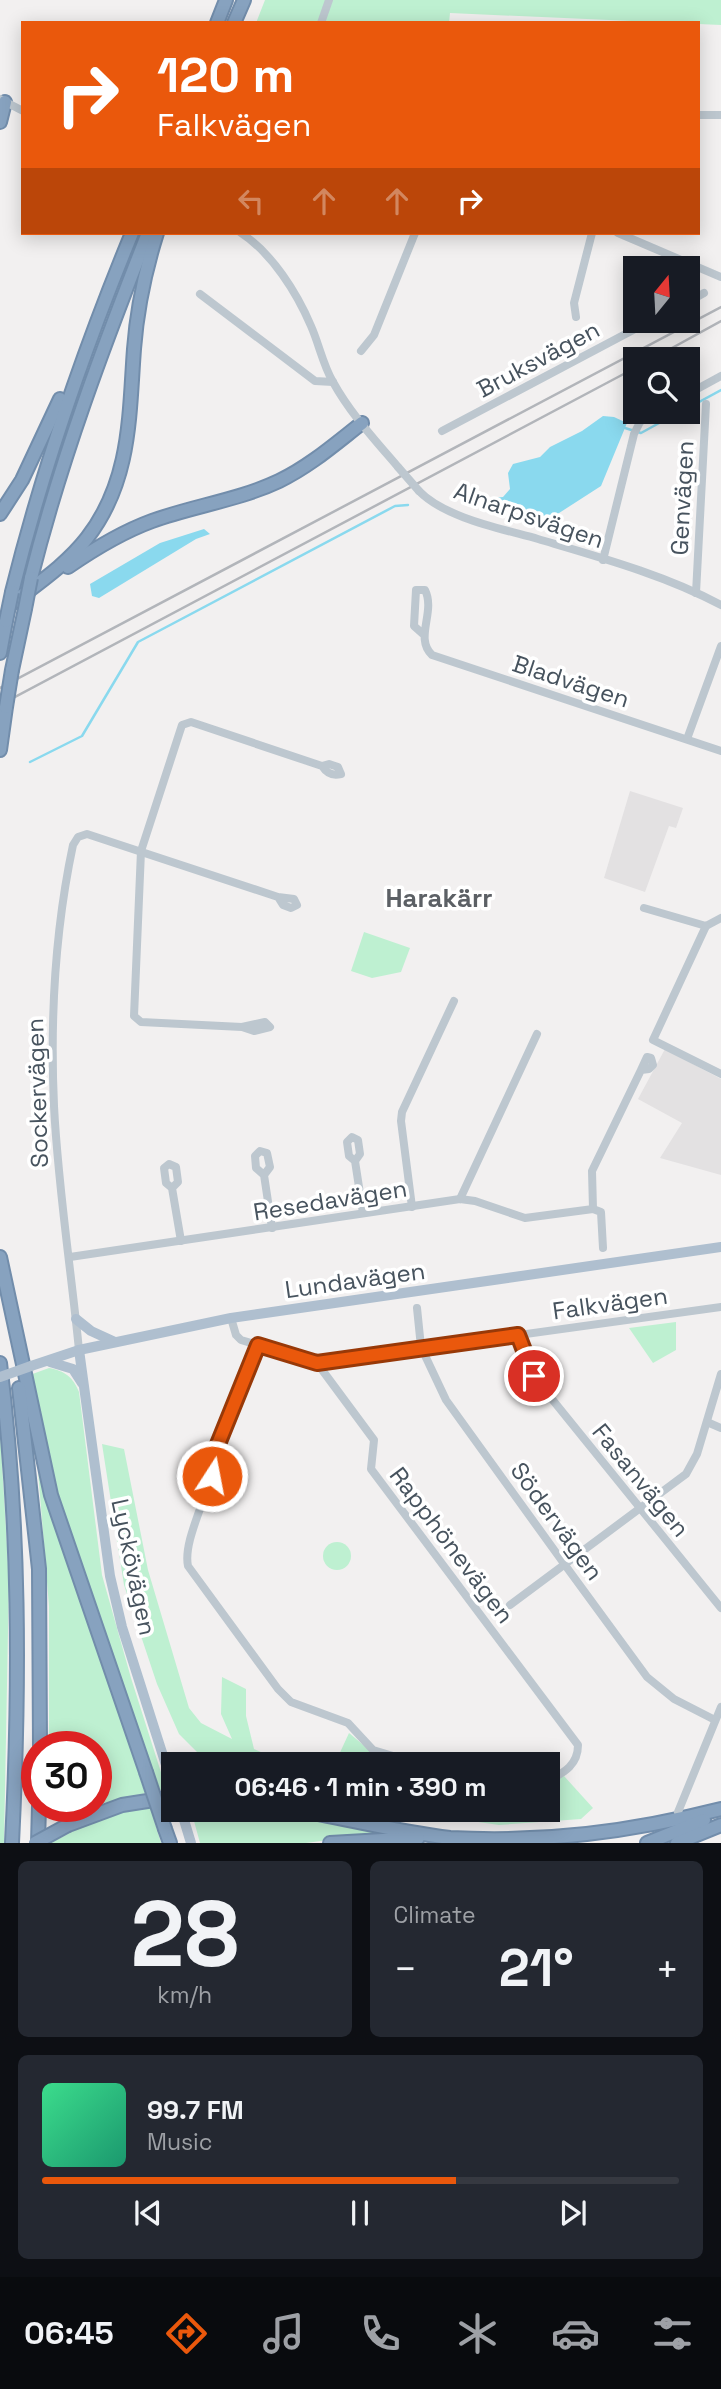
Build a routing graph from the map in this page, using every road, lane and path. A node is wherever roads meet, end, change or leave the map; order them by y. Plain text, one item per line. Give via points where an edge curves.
1 (226, 0) edge
2 (244, 0) edge
3 (329, 0) edge
4 (218, 21) edge
5 (235, 21) edge
6 (322, 21) edge
7 (3, 100) edge
8 (21, 110) edge
9 (700, 115) edge
10 (721, 115) edge
11 (0, 122) edge
12 (131, 235) edge
13 (147, 235) edge
14 (157, 235) edge
15 (246, 235) edge
16 (414, 235) edge
17 (591, 235) edge
18 (624, 235) edge
19 (718, 276) edge
20 (704, 293) dead end
21 (200, 294) dead end
22 (700, 295) edge
23 (576, 317) dead end
24 (627, 333) edge
25 (361, 351) dead end
26 (82, 355) junction
27 (721, 376) edge
28 (333, 382) junction
29 (700, 387) edge
30 (706, 404) dead end
31 (362, 423) junction
32 (639, 424) edge
33 (442, 431) dead end
34 (0, 514) edge
35 (603, 560) junction
36 (696, 593) junction
37 (721, 605) edge
38 (7, 607) edge
39 (423, 634) junction
40 (721, 646) edge
41 (0, 653) edge
42 (687, 739) junction
43 (0, 750) edge
44 (721, 751) edge
45 (322, 766) dead end
46 (141, 851) junction
47 (278, 897) dead end
48 (644, 908) dead end
49 (721, 918) edge
50 (706, 926) junction
51 (454, 1001) dead end
52 (242, 1027) dead end
53 (537, 1034) dead end
54 (640, 1070) dead end
55 (721, 1074) edge
56 (355, 1161) dead end
57 (264, 1174) dead end
58 (173, 1188) dead end
59 (460, 1199) junction
60 (412, 1207) junction
61 (593, 1209) junction
62 (363, 1213) junction
63 (272, 1228) junction
64 (181, 1241) junction
65 (721, 1247) edge
66 (603, 1248) dead end
67 (0, 1257) edge
68 (70, 1257) junction
69 (721, 1307) edge
70 (417, 1308) dead end
71 (231, 1318) junction
72 (76, 1319) junction
73 (518, 1335) junction
74 (115, 1342) junction
75 (258, 1345) junction
76 (421, 1347) junction
77 (79, 1350) junction
78 (43, 1362) junction
79 (0, 1363) edge
80 (317, 1363) junction
81 (721, 1374) edge
82 (0, 1377) edge
83 (86, 1398) junction
84 (707, 1422) junction
85 (721, 1428) edge
86 (640, 1510) junction
87 (565, 1565) junction
88 (510, 1605) dead end
89 (721, 1608) edge
90 (721, 1707) edge
91 (715, 1720) junction
92 (40, 1731) edge
93 (162, 1752) edge
94 (380, 1752) edge
95 (560, 1772) edge
96 (161, 1799) edge
97 (721, 1811) edge
98 (678, 1812) dead end
99 (38, 1822) edge
100 (185, 1822) edge
101 (364, 1822) edge
102 (715, 1828) edge
103 (447, 1837) junction
104 (12, 1843) edge
105 (36, 1843) edge
106 (170, 1843) edge
107 (191, 1843) edge
108 (330, 1843) edge
109 (647, 1843) edge
110 (677, 1843) edge
111 (685, 1843) edge

1 - 4 highway
2 - 5 highway
3 - 6 street
7 - 8 street
7 - 11 highway
9 - 10 street
12 - 26 highway
13 - 43 highway, bridge via 90,380 57,483 31,578
14 - 38 highway via 138,316 131,421 121,472 87,538
15 - 28 street, Alnarpsvägen via 298,299
16 - 25 street via 374,335
17 - 23 street via 573,303
18 - 19 street
20 - 22 street
21 - 28 street via 315,381
24 - 33 street, Bruksvägen
26 - 34 highway via 22,480
26 - 38 highway via 38,490
27 - 29 street
28 - 31 street, Alnarpsvägen
30 - 36 street, Genvägen
31 - 35 street, Alnarpsvägen, bridge via 432,502 480,522
31 - 38 highway via 325,454 281,480 125,532
32 - 35 street
35 - 36 street, Alnarpsvägen
36 - 37 street, Alnarpsvägen
38 - 41 highway
39 - 39 street, Bladvägen via 414,626 416,590 425,590 429,601
39 - 42 street, Bladvägen via 432,655
40 - 42 street
42 - 44 street, Bladvägen
45 - 46 street via 191,722 182,725
46 - 47 street
46 - 52 street via 134,1016 145,1023
46 - 68 street, Sockervägen via 87,834 78,837 72,845 64,886 52,1053 59,1175
48 - 50 street
49 - 50 street
50 - 55 street via 653,1040
51 - 60 street via 402,1112
53 - 59 street
54 - 61 street via 592,1171
56 - 62 street
57 - 63 street
58 - 64 street
59 - 60 street, Resedavägen
59 - 61 street, Resedavägen via 525,1218
60 - 62 street, Resedavägen
61 - 66 street via 601,1212
62 - 63 street, Resedavägen
63 - 64 street, Resedavägen
64 - 68 street, Resedavägen
65 - 71 main road, Lundavägen
67 - 92 highway via 35,1515
67 - 106 highway, bridge via 51,1494
68 - 72 street, Sockervägen
69 - 73 street, Falkvägen
70 - 76 street, Södervägen
71 - 74 main road, Lundavägen
71 - 75 street, Falkvägen via 238,1338
72 - 74 main road
72 - 77 street, Sockervägen
73 - 76 street, Falkvägen
73 - 86 street, Fasanvägen via 534,1376
74 - 77 main road, Lundavägen
75 - 80 street, Falkvägen
75 - 94 street via 214,1454 214,1470 188,1551 188,1566 278,1689 292,1702 348,1723
76 - 80 street, Falkvägen
76 - 87 street, Södervägen via 446,1400
77 - 78 main road, Lundavägen
77 - 83 main road, Lyckövägen
78 - 82 main road, Lundavägen, bridge
78 - 83 main road via 73,1369
79 - 104 highway via 12,1457 16,1544
80 - 95 street, Rapphönevägen via 374,1440 370,1469 578,1745 578,1756
81 - 84 street
83 - 93 main road, Lyckövägen via 110,1576
84 - 85 street
84 - 86 street via 686,1474
86 - 87 street
86 - 89 street, Fasanvägen
87 - 88 street
87 - 91 street, Södervägen via 647,1676 674,1699
90 - 91 street
91 - 98 street
96 - 105 highway, bridge via 122,1805 68,1825
97 - 103 highway via 569,1839
97 - 109 highway
99 - 105 highway
100 - 107 main road
101 - 103 highway
102 - 110 highway
102 - 111 highway
103 - 108 highway

